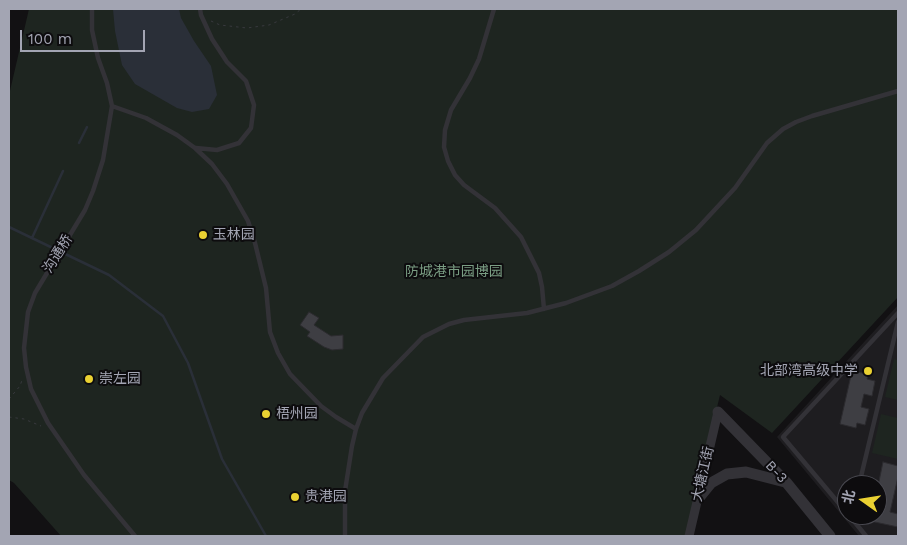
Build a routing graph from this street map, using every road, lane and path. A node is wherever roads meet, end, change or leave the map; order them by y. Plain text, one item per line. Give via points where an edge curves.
1 (92, 9) edge
2 (200, 9) edge
3 (301, 9) edge
4 (494, 9) edge
5 (207, 18) dead end
6 (898, 90) edge
7 (112, 106) junction
8 (195, 148) junction
9 (544, 309) junction
10 (898, 313) edge
11 (898, 322) edge
12 (26, 367) junction
13 (9, 399) edge
14 (718, 412) joint
15 (9, 417) edge
16 (356, 429) junction
17 (55, 432) junction
18 (861, 475) edge
19 (786, 482) junction
20 (698, 499) junction
21 (837, 500) edge
22 (858, 525) edge
23 (134, 536) edge
24 (345, 536) edge
25 (689, 536) edge
26 (830, 536) edge
27 (866, 536) edge

1 - 7 lane via 92,30
2 - 8 lane via 212,39 246,81 254,105 251,128 239,143 217,150
3 - 5 path via 269,25 247,28 220,25
4 - 9 lane via 470,78 451,110 444,130 444,147 455,175 495,208 522,237 539,273
6 - 9 lane via 812,116 783,129 767,143 724,201 669,252 604,289
7 - 8 lane via 162,126
7 - 12 lane, 沟通桥 via 100,167 85,210 42,280 28,312 24,348
8 - 16 lane via 227,184 248,221 262,272 270,332 290,374 321,406
9 - 16 lane via 464,320 423,337 383,378
10 - 21 lane via 783,437
11 - 18 lane
12 - 13 path via 20,386
12 - 17 lane, 沟通桥 via 31,388
14 - 19 street, B-3
14 - 20 street, 大塘江街
15 - 17 path via 24,419
16 - 24 lane via 345,491
17 - 23 lane, 沟通桥 via 94,488
19 - 20 street via 746,472 728,474 711,483
19 - 26 street, B-3
20 - 25 street, 大塘江街
22 - 27 lane

